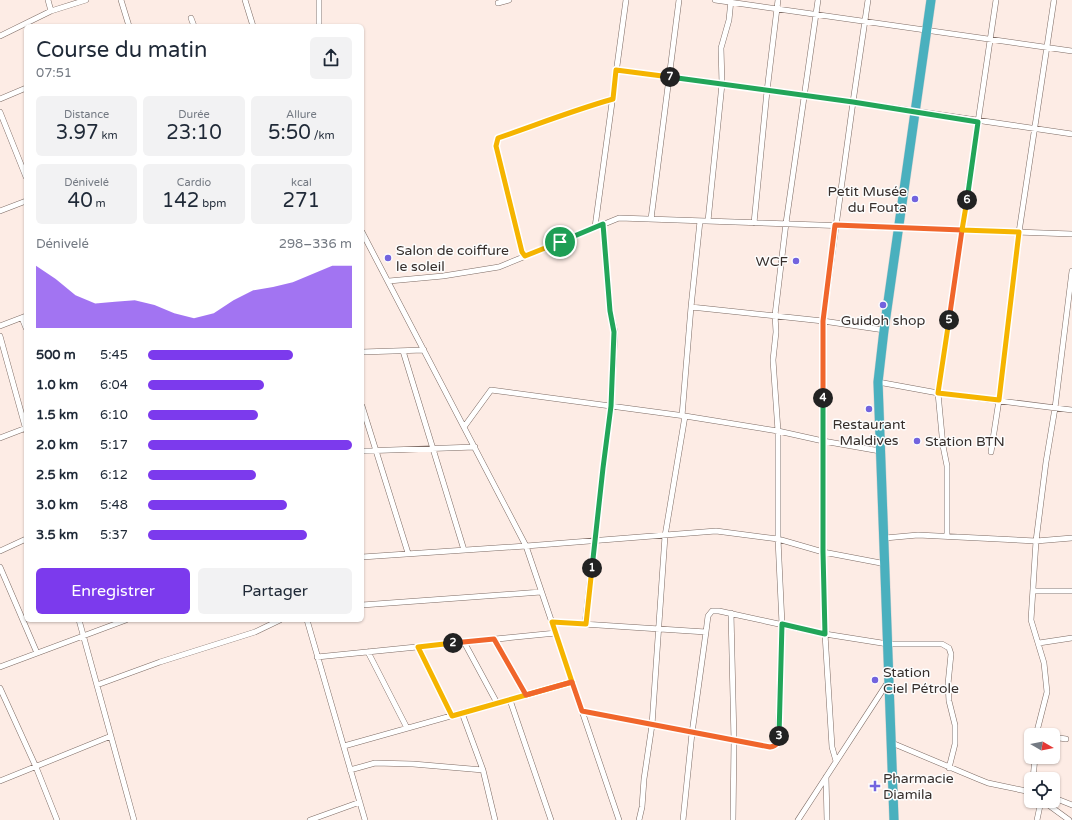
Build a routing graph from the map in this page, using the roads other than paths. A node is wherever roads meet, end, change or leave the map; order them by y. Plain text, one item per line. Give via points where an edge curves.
1 (48, 0) edge
2 (86, 0) edge
3 (121, 0) edge
4 (245, 0) edge
5 (319, 0) edge
6 (509, 0) edge
7 (626, 0) edge
8 (679, 0) edge
9 (715, 0) edge
10 (778, 0) edge
11 (818, 0) edge
12 (868, 0) edge
13 (931, 0) edge
14 (996, 0) edge
15 (1054, 0) edge
16 (731, 1) edge
17 (498, 3) dead end
18 (777, 9) junction
19 (51, 11) junction
20 (815, 14) junction
21 (191, 18) dead end
22 (865, 21) junction
23 (24, 24) edge
24 (24, 24) edge
25 (128, 24) edge
26 (193, 24) edge
27 (252, 24) edge
28 (319, 24) edge
29 (926, 30) junction
30 (0, 36) edge
31 (990, 39) junction
32 (1047, 47) junction
33 (1072, 51) edge
34 (616, 70) junction
35 (670, 77) junction
36 (722, 84) junction
37 (24, 89) edge
38 (767, 90) junction
39 (803, 96) junction
40 (0, 98) edge
41 (613, 99) junction
42 (853, 102) junction
43 (916, 111) junction
44 (0, 112) edge
45 (978, 122) junction
46 (1035, 130) junction
47 (1072, 134) edge
48 (24, 172) edge
49 (24, 203) edge
50 (0, 211) edge
51 (651, 219) junction
52 (700, 221) junction
53 (708, 221) junction
54 (754, 223) junction
55 (786, 223) junction
56 (603, 224) junction
57 (835, 225) junction
58 (595, 228) junction
59 (899, 228) junction
60 (962, 230) junction
61 (1019, 232) junction
62 (1072, 234) edge
63 (364, 240) edge
64 (525, 256) junction
65 (1072, 271) edge
66 (389, 281) junction
67 (691, 306) junction
68 (776, 315) junction
69 (24, 317) edge
70 (823, 321) junction
71 (0, 326) edge
72 (884, 330) junction
73 (0, 336) edge
74 (403, 350) junction
75 (424, 350) junction
76 (364, 352) edge
77 (878, 382) junction
78 (938, 393) junction
79 (999, 400) junction
80 (611, 406) junction
81 (1055, 408) junction
82 (1072, 410) edge
83 (364, 412) edge
84 (684, 416) junction
85 (24, 421) edge
86 (464, 427) junction
87 (24, 429) edge
88 (778, 431) junction
89 (0, 438) edge
90 (823, 440) junction
91 (475, 447) junction
92 (433, 448) junction
93 (364, 451) edge
94 (376, 451) junction
95 (880, 451) junction
96 (991, 452) dead end
97 (665, 536) junction
98 (947, 536) junction
99 (885, 538) junction
100 (1072, 538) edge
101 (778, 539) junction
102 (24, 540) edge
103 (595, 541) junction
104 (1036, 541) junction
105 (526, 546) junction
106 (464, 550) junction
107 (0, 551) edge
108 (823, 552) junction
109 (408, 553) junction
110 (364, 556) edge
111 (886, 564) junction
112 (0, 567) edge
113 (1033, 591) junction
114 (1072, 591) edge
115 (541, 592) junction
116 (364, 605) edge
117 (731, 613) junction
118 (80, 622) edge
119 (120, 622) edge
120 (276, 622) edge
121 (307, 622) edge
122 (552, 622) junction
123 (586, 624) junction
124 (782, 624) junction
125 (659, 629) junction
126 (706, 632) junction
127 (556, 633) junction
128 (825, 634) junction
129 (83, 635) junction
130 (1072, 638) edge
131 (494, 639) junction
132 (464, 642) junction
133 (1039, 643) junction
134 (888, 644) junction
135 (418, 647) junction
136 (368, 652) junction
137 (37, 653) junction
138 (317, 657) junction
139 (0, 667) edge
140 (890, 680) junction
141 (572, 682) junction
142 (97, 685) junction
143 (0, 688) edge
144 (526, 695) junction
145 (510, 700) junction
146 (497, 703) junction
147 (582, 711) junction
148 (462, 713) junction
149 (452, 716) junction
150 (652, 725) junction
151 (407, 728) junction
152 (1039, 728) edge
153 (692, 733) junction
154 (111, 736) junction
155 (1060, 738) edge
156 (1066, 739) dead end
157 (734, 741) junction
158 (892, 744) junction
159 (344, 746) junction
160 (836, 761) junction
161 (36, 767) junction
162 (949, 768) junction
163 (350, 770) junction
164 (483, 770) junction
165 (826, 776) junction
166 (0, 781) edge
167 (1024, 791) edge
168 (1060, 800) edge
169 (360, 802) junction
170 (1072, 805) edge
171 (1040, 808) edge
172 (1052, 808) edge
173 (57, 820) edge
174 (134, 820) edge
175 (310, 820) edge
176 (365, 820) edge
177 (495, 820) edge
178 (551, 820) edge
179 (619, 820) edge
180 (639, 820) edge
181 (683, 820) edge
182 (733, 820) edge
183 (798, 820) edge
184 (827, 820) edge
185 (894, 820) edge
186 (1037, 820) edge
187 (1069, 820) edge

1 - 19 street
2 - 19 street
3 - 25 street
4 - 27 street
5 - 28 street
6 - 17 street
7 - 34 street
8 - 35 street
9 - 16 street
10 - 18 street
11 - 20 street
12 - 22 street
13 - 29 highway
14 - 31 street
15 - 32 street
16 - 18 street
16 - 36 street via 721,48
18 - 20 street
18 - 38 street
19 - 23 street
20 - 22 street
20 - 39 street
21 - 26 street
22 - 29 street
22 - 42 street
24 - 30 street
29 - 31 street
29 - 43 highway
31 - 32 street
31 - 45 street
32 - 33 street
32 - 46 street
34 - 35 street
34 - 41 street
35 - 36 street
35 - 51 street
36 - 38 street
36 - 53 street
37 - 40 street
38 - 39 street
38 - 54 street
39 - 42 street
39 - 55 street
41 - 58 street
41 - 64 street via 498,138 496,146
42 - 43 street
42 - 57 street
43 - 45 street
43 - 59 highway
44 - 48 street
45 - 46 street
45 - 60 street
46 - 47 street
46 - 61 street
49 - 50 street
51 - 52 street
51 - 56 street via 619,218
52 - 53 street
52 - 67 street
53 - 54 street
54 - 55 street
55 - 57 street
55 - 68 street
56 - 58 street
56 - 80 street via 614,332
57 - 59 street
57 - 70 street
58 - 64 street
59 - 60 street
59 - 72 highway
60 - 61 street
60 - 78 street
61 - 62 street
61 - 79 street
63 - 66 street
64 - 66 street via 492,268
65 - 81 street
66 - 75 street
67 - 68 street
67 - 84 street
68 - 70 street
68 - 88 street via 773,360
69 - 71 street
70 - 72 street
70 - 90 street
72 - 77 highway
73 - 85 street
74 - 75 street
74 - 76 street
74 - 92 street
75 - 86 street
77 - 78 street
77 - 95 highway
78 - 79 street
78 - 98 street via 947,466
79 - 81 street
79 - 96 street
80 - 84 street
80 - 86 street via 490,390
80 - 103 street
81 - 82 street
81 - 104 street
83 - 94 street
84 - 88 street
84 - 97 street
86 - 91 street
87 - 89 street
88 - 90 street
88 - 101 street
90 - 95 street
90 - 108 street
91 - 92 street
91 - 105 street
92 - 94 street
92 - 106 street
93 - 94 street
94 - 109 street
95 - 99 highway
97 - 101 street via 716,531
97 - 103 street
97 - 125 street
98 - 99 street
98 - 104 street
99 - 111 highway
100 - 104 street
101 - 108 street
101 - 124 street
102 - 107 street
103 - 105 street
103 - 123 street
104 - 113 street
105 - 106 street
105 - 115 street
106 - 109 street
108 - 111 street
108 - 128 street
109 - 110 street
111 - 134 highway
112 - 137 street
113 - 114 street
113 - 133 street via 1031,620
115 - 116 street
115 - 122 street
117 - 124 street
117 - 126 street via 712,611 708,616
117 - 157 street
118 - 129 street
119 - 129 street
120 - 142 street via 255,632
121 - 138 street
122 - 123 street
122 - 127 street
123 - 125 street
124 - 128 street
124 - 157 street via 778,742 770,747
125 - 126 street
125 - 150 street
126 - 153 street
127 - 131 street
127 - 141 street
128 - 134 street
128 - 160 street via 832,747
129 - 137 street
129 - 142 street
130 - 133 street
131 - 132 street
131 - 144 street
132 - 135 street
132 - 146 street
133 - 152 street via 1047,692
134 - 140 highway
134 - 162 street via 942,644 949,648 949,702 955,732
135 - 136 street
135 - 149 street
136 - 138 street
136 - 151 street
137 - 139 street
138 - 159 street
140 - 158 highway
140 - 160 street
141 - 144 street
141 - 147 street
142 - 154 street
143 - 161 street
144 - 145 street
145 - 146 street
145 - 178 street
146 - 148 street
147 - 150 street
147 - 179 street
148 - 149 street
148 - 164 street
149 - 151 street
150 - 153 street
150 - 180 street
151 - 159 street
153 - 157 street
153 - 181 street
154 - 161 street
154 - 174 street
155 - 156 street
157 - 182 street
158 - 162 street
158 - 185 highway
159 - 163 street
160 - 165 street
161 - 166 street
161 - 173 street
162 - 167 street via 988,783
163 - 164 street via 375,763
163 - 169 street
164 - 177 street
165 - 183 street
165 - 184 street
168 - 170 street
169 - 175 street
169 - 176 street
171 - 186 street
172 - 187 street

